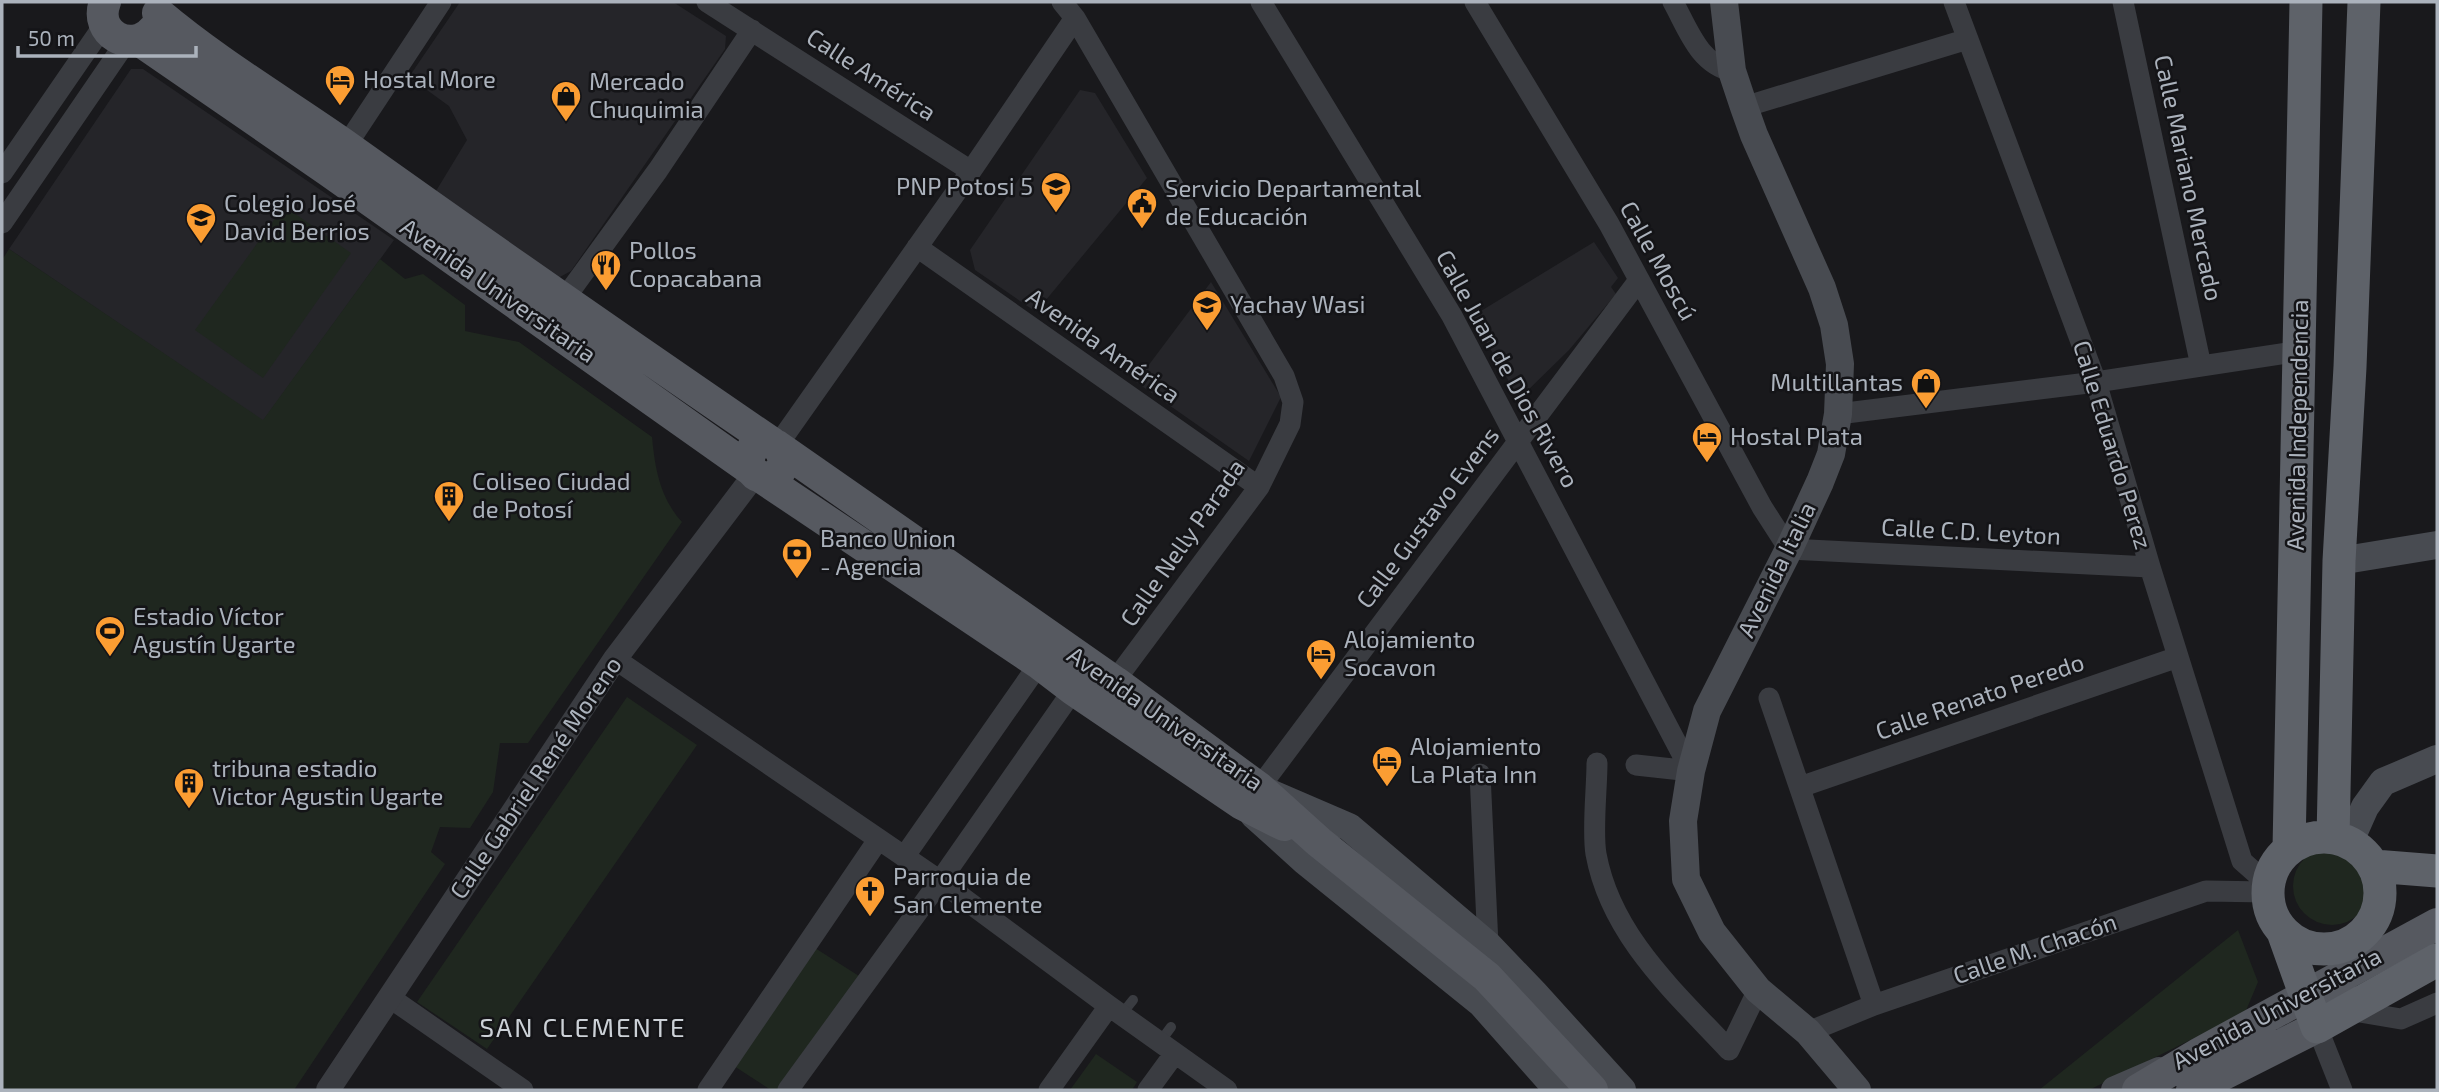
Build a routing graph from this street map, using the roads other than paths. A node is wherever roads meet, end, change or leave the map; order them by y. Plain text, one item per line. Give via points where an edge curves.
1 (441, 2) edge
2 (707, 2) edge
3 (1261, 2) edge
4 (1475, 2) edge
5 (1673, 2) edge
6 (1724, 2) edge
7 (1954, 2) edge
8 (2123, 2) edge
9 (2306, 2) edge
10 (2364, 2) edge
11 (156, 7) edge
12 (1068, 10) edge
13 (112, 20) edge
14 (752, 30) junction
15 (1969, 39) junction
16 (1732, 71) junction
17 (1744, 107) junction
18 (337, 159) junction
19 (971, 171) junction
20 (2, 173) edge
21 (2, 223) edge
22 (917, 247) junction
23 (1639, 280) junction
24 (554, 313) junction
25 (2300, 351) junction
26 (2201, 366) junction
27 (2096, 382) junction
28 (1838, 414) junction
29 (1517, 442) junction
30 (776, 446) junction
31 (756, 473) junction
32 (1259, 487) junction
33 (2437, 545) edge
34 (1789, 549) junction
35 (2339, 561) junction
36 (2150, 567) junction
37 (1048, 653) junction
38 (2178, 657) junction
39 (615, 659) junction
40 (1094, 686) junction
41 (1769, 698) dead end
42 (2437, 759) edge
43 (1597, 763) dead end
44 (1636, 765) dead end
45 (1691, 771) junction
46 (1480, 774) dead end
47 (1800, 788) junction
48 (1251, 796) junction
49 (878, 840) junction
50 (2341, 840) junction
51 (2289, 849) junction
52 (904, 857) junction
53 (2374, 866) junction
54 (2437, 871) edge
55 (940, 881) junction
56 (2267, 888) junction
57 (2437, 925) edge
58 (2367, 930) junction
59 (2283, 932) junction
60 (1488, 945) junction
61 (2437, 960) edge
62 (2343, 976) junction
63 (1758, 990) junction
64 (2306, 996) junction
65 (389, 997) junction
66 (2437, 1003) edge
67 (1874, 1005) junction
68 (1121, 1007) junction
69 (2346, 1009) junction
70 (2317, 1027) junction
71 (1808, 1032) junction
72 (1168, 1041) junction
73 (2200, 1053) junction
74 (328, 1090) edge
75 (523, 1090) edge
76 (708, 1090) edge
77 (788, 1090) edge
78 (1049, 1090) edge
79 (1148, 1090) edge
80 (1227, 1090) edge
81 (1558, 1090) edge
82 (1592, 1090) edge
83 (1622, 1090) edge
84 (1857, 1090) edge
85 (2115, 1090) edge
86 (2138, 1090) edge
87 (2192, 1090) edge
88 (2342, 1090) edge

1 - 18 street
2 - 14 street, Calle América
3 - 29 street, Calle Juan de Dios Rivero via 1452,316
4 - 23 street, Calle Moscú
5 - 16 street via 1702,54 1719,68
6 - 16 main road, Avenida Italia
7 - 15 street, Calle Eduardo Perez
8 - 26 street, Calle Mariano Mercado
9 - 25 highway, Avenida Independencia
10 - 35 highway, Avenida Independencia
11 - 13 main road via 155,27 145,37
11 - 18 main road, Avenida Universitaria
12 - 19 street
12 - 32 street, Calle Nelly Parada via 1284,376 1293,402 1290,424
13 - 18 main road, Avenida Universitaria
13 - 20 street
13 - 21 street
14 - 19 street, Calle América
14 - 24 street
15 - 17 street
15 - 27 street, Calle Eduardo Perez
16 - 17 main road, Avenida Italia
17 - 28 main road, Avenida Italia via 1835,325 1840,364
18 - 24 main road, Avenida Universitaria
19 - 22 street
22 - 30 street
22 - 32 street, Avenida América
23 - 29 street, Calle Gustavo Evens
23 - 34 street, Calle Moscú
24 - 30 main road, Avenida Universitaria
24 - 31 main road, Avenida Universitaria
25 - 26 street
25 - 51 highway, Avenida Independencia
26 - 27 street
27 - 28 street
27 - 36 street, Calle Eduardo Perez
28 - 34 main road, Avenida Italia via 1831,454
29 - 45 street, Calle Juan de Dios Rivero
29 - 48 street, Calle Gustavo Evens
30 - 31 main road via 760,443 751,450 749,462
30 - 37 main road, Avenida Universitaria
31 - 37 main road, Avenida Universitaria
31 - 39 street, Calle Gabriel René Moreno
32 - 40 street, Calle Nelly Parada
33 - 35 main road
34 - 36 street, Calle C.D. Leyton
34 - 45 main road, Avenida Italia via 1707,711
35 - 50 highway, Avenida Independencia
36 - 38 street, Calle Eduardo Perez
37 - 40 main road, Avenida Universitaria
37 - 52 street
38 - 47 street, Calle Renato Peredo
38 - 56 street, Calle Eduardo Perez via 2242,861
39 - 49 street
39 - 65 street, Calle Gabriel René Moreno
40 - 48 main road, Avenida Universitaria
40 - 55 street, Calle Nelly Parada
41 - 47 street
42 - 50 main road via 2383,782
43 - 63 street via 1595,852 1609,898 1627,934 1653,969 1730,1049
44 - 45 street
45 - 63 main road, Avenida Italia via 1683,821 1686,878 1712,932
46 - 60 street
47 - 67 street
48 - 60 main road, Avenida Universitaria via 1349,827
48 - 81 main road, Avenida Universitaria via 1305,861 1480,1003
48 - 82 main road via 1319,842 1487,976
49 - 52 street
49 - 76 street
50 - 51 highway via 2311,839
50 - 53 highway via 2363,852
51 - 56 highway via 2278,860
52 - 55 street
53 - 54 highway
53 - 58 highway via 2381,899
55 - 68 street
55 - 77 street, Calle Nelly Parada
56 - 59 highway via 2270,909
56 - 67 street, Calle M. Chacón via 2206,891
57 - 62 main road, Avenida Universitaria
58 - 59 highway via 2347,944 2322,950 2305,947
58 - 62 main road
59 - 64 highway
60 - 83 main road, Avenida Universitaria
61 - 69 highway, Avenida Universitaria
62 - 64 main road, Avenida Universitaria
62 - 70 main road
63 - 71 main road, Avenida Italia
64 - 70 highway
64 - 73 main road, Avenida Universitaria
65 - 74 street, Calle Gabriel René Moreno
65 - 75 street
66 - 69 street via 2401,1019
67 - 71 street, Calle M. Chacón
68 - 72 street
68 - 78 street
69 - 70 highway, Avenida Universitaria
70 - 87 main road, Avenida Universitaria
70 - 88 street
71 - 84 main road, Avenida Italia
72 - 79 street
72 - 80 street
73 - 85 main road, Avenida Universitaria
73 - 86 main road

